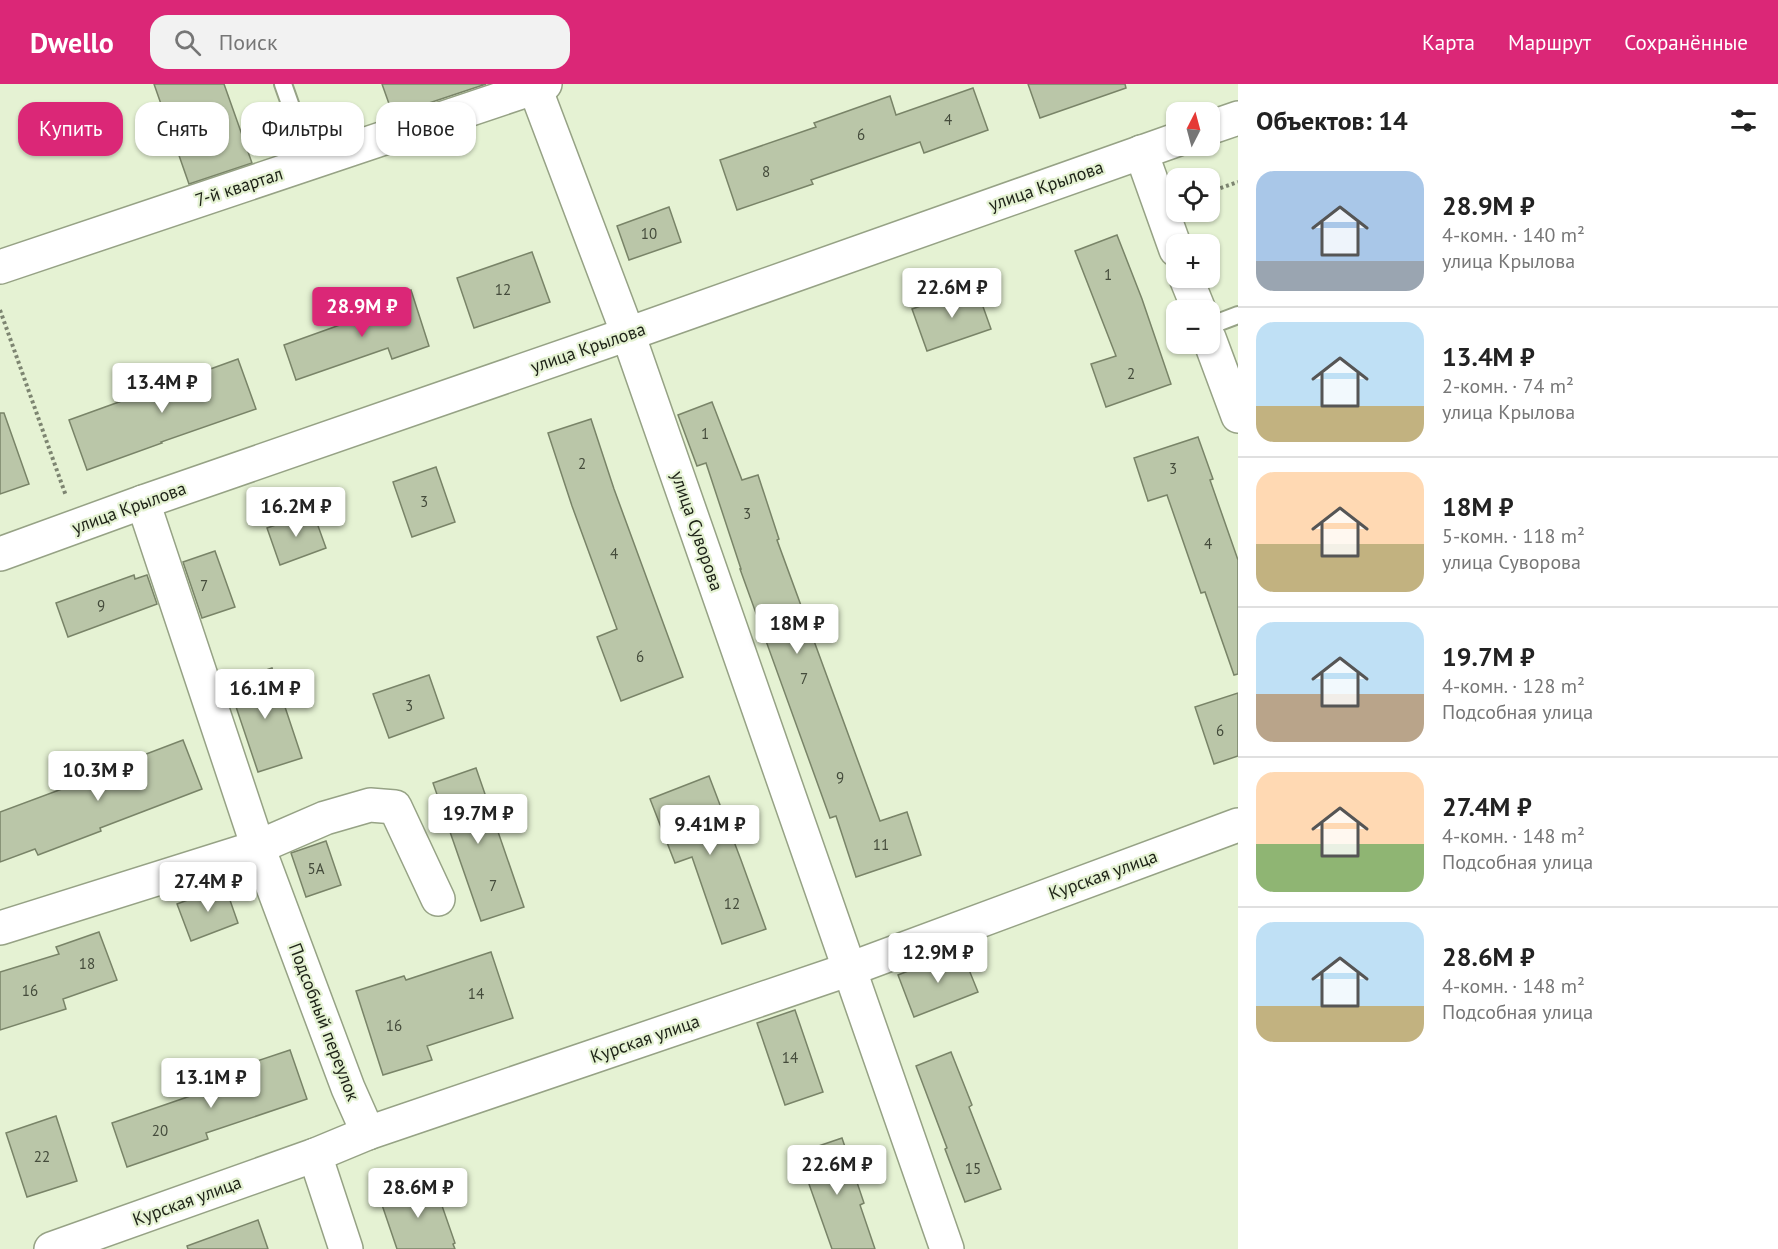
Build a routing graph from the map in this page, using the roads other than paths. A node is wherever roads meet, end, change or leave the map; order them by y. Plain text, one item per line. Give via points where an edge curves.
1 (283, 84) edge
2 (540, 86) edge
3 (1238, 118) edge
4 (1220, 124) edge
5 (1166, 143) edge
6 (1141, 152) junction
7 (311, 163) junction
8 (1170, 234) edge
9 (0, 267) edge
10 (1238, 315) edge
11 (1220, 322) edge
12 (628, 334) junction
13 (1215, 354) edge
14 (1238, 416) edge
15 (143, 502) junction
16 (0, 554) edge
17 (1238, 825) edge
18 (258, 847) junction
19 (438, 899) dead end
20 (0, 928) edge
21 (850, 969) junction
22 (368, 1133) junction
23 (315, 1155) junction
24 (51, 1249) edge
25 (346, 1249) edge
26 (946, 1249) edge

1 - 7 lane
2 - 7 street, 7-й квартал
2 - 12 street, улица Суворова
3 - 4 street
5 - 6 street, улица Крылова
6 - 8 street
6 - 12 street, улица Крылова
7 - 9 street, 7-й квартал
10 - 11 lane
12 - 15 street, улица Крылова
12 - 21 street, улица Суворова
13 - 14 street
15 - 16 street, улица Крылова
15 - 18 street, Подсобный переулок
17 - 21 street, Курская улица
18 - 19 street via 325,818 370,805 395,807
18 - 20 street
18 - 22 street, Подсобный переулок
21 - 22 street, Курская улица
21 - 26 street, улица Суворова
22 - 23 street, Курская улица
23 - 24 street, Курская улица
23 - 25 street

